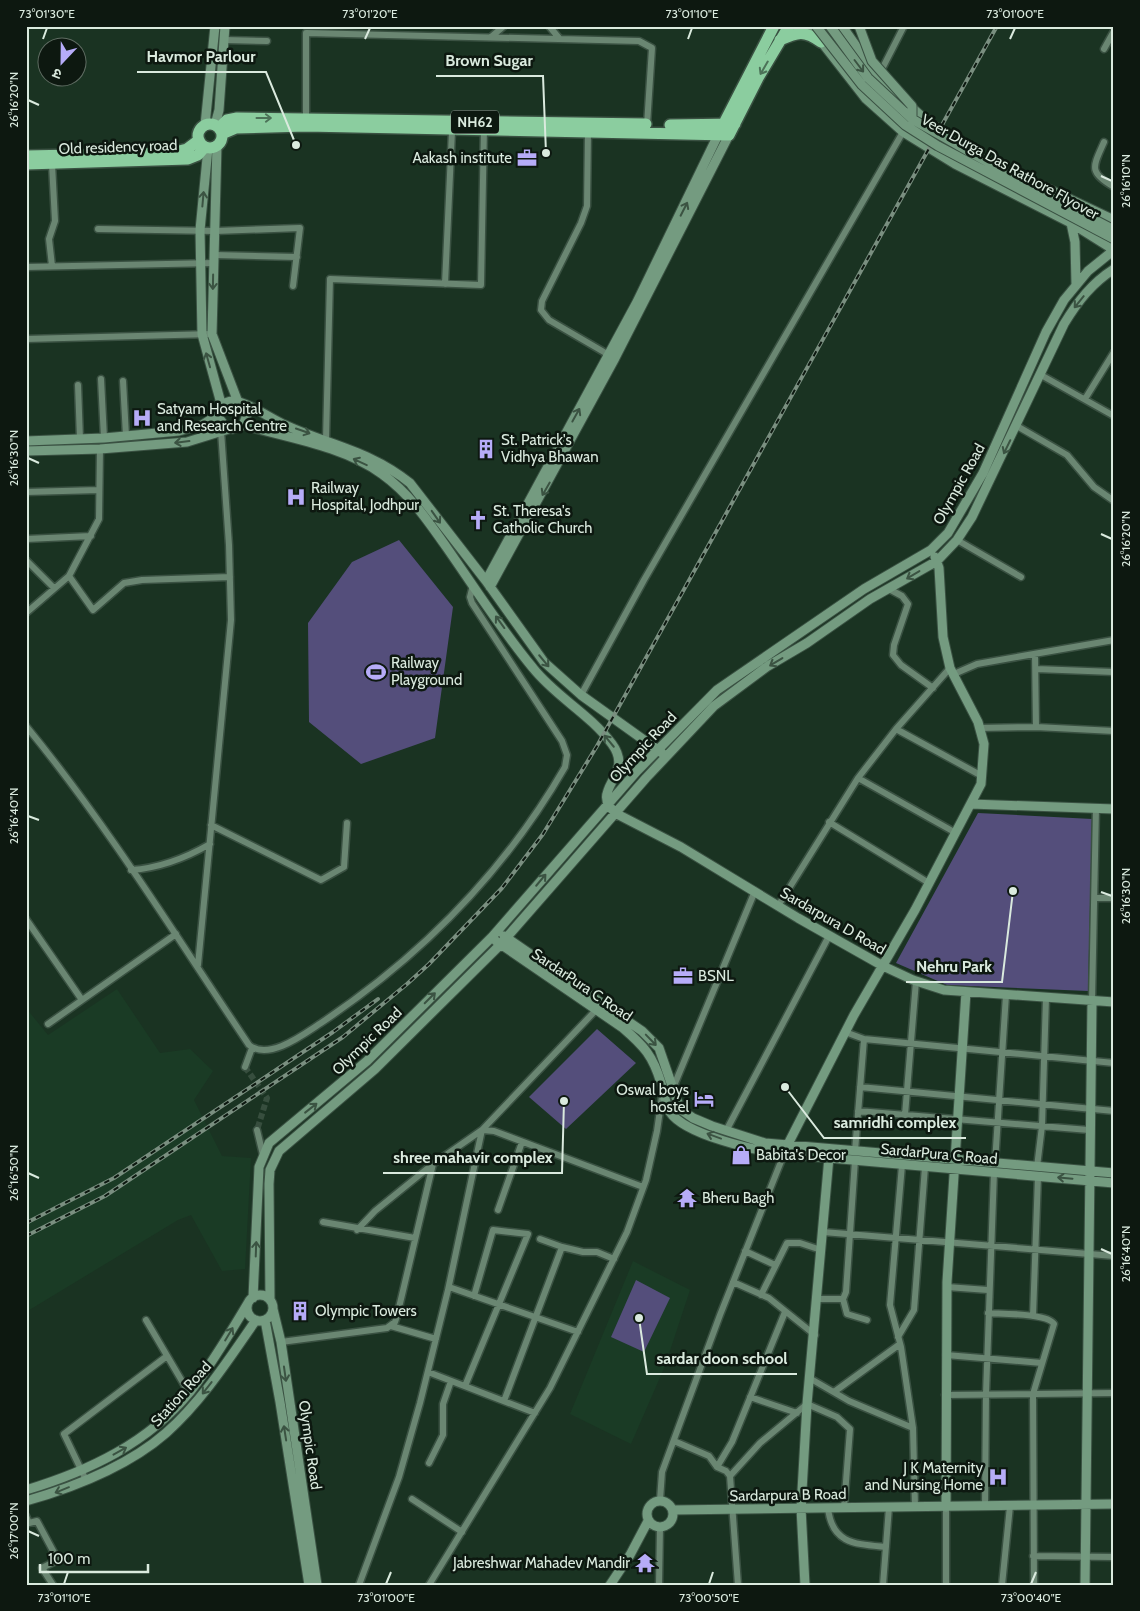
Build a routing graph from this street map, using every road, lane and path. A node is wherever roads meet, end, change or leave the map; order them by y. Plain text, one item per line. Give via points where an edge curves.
1 (215, 26) edge
2 (225, 26) edge
3 (504, 26) edge
4 (549, 26) edge
5 (789, 26) edge
6 (809, 26) edge
7 (816, 26) edge
8 (830, 26) edge
9 (842, 26) edge
10 (859, 26) edge
11 (904, 26) edge
12 (1113, 28) edge
13 (306, 30) edge
14 (774, 31) edge
15 (491, 37) junction
16 (559, 38) junction
17 (224, 40) junction
18 (267, 41) dead end
19 (821, 42) junction
20 (1104, 49) dead end
21 (878, 77) junction
22 (866, 98) junction
23 (306, 118) junction
24 (912, 120) junction
25 (647, 124) junction
26 (484, 126) junction
27 (215, 128) junction
28 (726, 130) junction
29 (452, 131) junction
30 (588, 131) junction
31 (903, 132) junction
32 (1104, 142) dead end
33 (207, 145) junction
34 (26, 156) edge
35 (26, 164) edge
36 (52, 164) junction
37 (1114, 187) edge
38 (1083, 206) junction
39 (1114, 220) edge
40 (1071, 223) junction
41 (98, 229) dead end
42 (200, 230) junction
43 (1114, 230) edge
44 (215, 231) junction
45 (1114, 239) edge
46 (1114, 250) edge
47 (297, 257) junction
48 (214, 259) junction
49 (200, 263) junction
50 (52, 266) junction
51 (26, 267) edge
52 (1114, 269) edge
53 (445, 284) junction
54 (1076, 284) junction
55 (293, 286) dead end
56 (202, 334) junction
57 (212, 334) junction
58 (26, 339) edge
59 (1114, 352) edge
60 (609, 355) junction
61 (1041, 375) junction
62 (100, 379) dead end
63 (123, 381) dead end
64 (78, 385) dead end
65 (1085, 399) junction
66 (240, 403) junction
67 (220, 410) junction
68 (1114, 416) edge
69 (243, 425) junction
70 (1017, 426) junction
71 (225, 430) junction
72 (126, 436) junction
73 (104, 438) junction
74 (80, 439) junction
75 (326, 439) junction
76 (26, 441) edge
77 (100, 449) junction
78 (26, 451) edge
79 (99, 490) junction
80 (26, 492) edge
81 (1114, 501) edge
82 (91, 536) junction
83 (26, 539) edge
84 (957, 540) junction
85 (931, 550) junction
86 (26, 560) edge
87 (937, 561) junction
88 (477, 570) junction
89 (69, 576) junction
90 (467, 576) junction
91 (230, 577) junction
92 (1021, 578) dead end
93 (488, 584) junction
94 (473, 585) junction
95 (54, 588) junction
96 (890, 589) junction
97 (26, 613) edge
98 (1114, 640) edge
99 (1034, 654) junction
100 (1036, 669) junction
101 (952, 671) junction
102 (1114, 672) edge
103 (933, 688) junction
104 (580, 695) junction
105 (710, 703) junction
106 (26, 726) edge
107 (1036, 727) junction
108 (979, 728) junction
109 (896, 729) junction
110 (1114, 731) edge
111 (657, 749) junction
112 (666, 757) junction
113 (982, 776) junction
114 (858, 778) junction
115 (971, 804) junction
116 (608, 806) junction
117 (1096, 808) junction
118 (1114, 809) edge
119 (617, 814) junction
120 (829, 822) junction
121 (347, 823) dead end
122 (211, 825) junction
123 (956, 833) junction
124 (210, 844) junction
125 (130, 870) junction
126 (929, 883) junction
127 (755, 892) junction
128 (1095, 898) junction
129 (1114, 898) edge
130 (778, 906) junction
131 (26, 919) edge
132 (176, 934) junction
133 (495, 934) junction
134 (829, 936) junction
135 (504, 942) junction
136 (198, 966) junction
137 (883, 966) junction
138 (916, 981) junction
139 (966, 992) junction
140 (1006, 995) junction
141 (1046, 998) junction
142 (82, 1000) junction
143 (1092, 1001) junction
144 (1114, 1002) edge
145 (596, 1010) junction
146 (48, 1024) dead end
147 (845, 1032) junction
148 (864, 1040) junction
149 (910, 1043) junction
150 (962, 1047) junction
151 (252, 1048) junction
152 (1002, 1052) junction
153 (1043, 1055) junction
154 (1091, 1061) junction
155 (1114, 1063) edge
156 (245, 1067) dead end
157 (860, 1087) junction
158 (668, 1089) junction
159 (907, 1091) junction
160 (959, 1095) junction
161 (1000, 1099) junction
162 (1042, 1104) junction
163 (1090, 1109) junction
164 (858, 1111) junction
165 (1114, 1111) edge
166 (905, 1115) junction
167 (957, 1119) junction
168 (998, 1123) junction
169 (1042, 1126) junction
170 (257, 1130) tunnel mouth
171 (482, 1130) junction
172 (1089, 1130) junction
173 (726, 1131) junction
174 (522, 1142) junction
175 (787, 1145) junction
176 (784, 1154) junction
177 (263, 1155) junction
178 (855, 1155) junction
179 (829, 1157) junction
180 (433, 1164) junction
181 (954, 1164) junction
182 (902, 1165) junction
183 (925, 1166) junction
184 (994, 1168) junction
185 (1090, 1170) junction
186 (1038, 1172) junction
187 (1114, 1173) edge
188 (1089, 1180) junction
189 (1114, 1183) edge
190 (643, 1187) junction
191 (498, 1210) dead end
192 (323, 1222) dead end
193 (357, 1230) junction
194 (823, 1232) junction
195 (851, 1234) junction
196 (415, 1238) junction
197 (540, 1238) dead end
198 (897, 1238) junction
199 (919, 1239) junction
200 (949, 1242) junction
201 (990, 1245) junction
202 (562, 1247) junction
203 (1035, 1249) junction
204 (821, 1250) junction
205 (745, 1251) junction
206 (1089, 1254) junction
207 (1114, 1256) edge
208 (614, 1259) junction
209 (775, 1265) junction
210 (733, 1282) junction
211 (449, 1286) junction
212 (947, 1287) junction
213 (988, 1290) junction
214 (760, 1295) junction
215 (474, 1296) junction
216 (818, 1299) junction
217 (842, 1299) junction
218 (250, 1300) junction
219 (270, 1300) junction
220 (498, 1304) junction
221 (273, 1309) junction
222 (786, 1312) junction
223 (988, 1313) junction
224 (1033, 1316) junction
225 (536, 1317) junction
226 (146, 1320) dead end
227 (260, 1320) junction
228 (867, 1320) dead end
229 (391, 1326) junction
230 (578, 1332) junction
231 (815, 1335) junction
232 (436, 1339) junction
233 (899, 1340) junction
234 (280, 1342) junction
235 (946, 1355) junction
236 (168, 1356) junction
237 (987, 1358) junction
238 (1042, 1364) junction
239 (428, 1372) junction
240 (811, 1379) junction
241 (451, 1381) junction
242 (466, 1386) junction
243 (834, 1392) junction
244 (189, 1393) junction
245 (1088, 1393) junction
246 (1114, 1393) edge
247 (986, 1394) junction
248 (1033, 1394) junction
249 (946, 1395) junction
250 (750, 1397) junction
251 (504, 1401) junction
252 (807, 1404) junction
253 (535, 1413) junction
254 (797, 1413) junction
255 (913, 1428) junction
256 (674, 1441) junction
257 (429, 1463) dead end
258 (717, 1467) junction
259 (81, 1470) junction
260 (730, 1476) junction
261 (86, 1480) junction
262 (26, 1490) edge
263 (412, 1500) dead end
264 (660, 1500) junction
265 (26, 1501) edge
266 (1114, 1504) edge
267 (1087, 1505) junction
268 (985, 1506) junction
269 (1010, 1506) junction
270 (1033, 1506) junction
271 (888, 1507) junction
272 (915, 1507) junction
273 (946, 1507) junction
274 (800, 1508) junction
275 (828, 1508) junction
276 (844, 1508) junction
277 (734, 1509) junction
278 (673, 1510) junction
279 (26, 1516) edge
280 (648, 1520) junction
281 (660, 1527) junction
282 (462, 1532) junction
283 (886, 1547) junction
284 (1034, 1556) junction
285 (1086, 1556) junction
286 (1114, 1556) edge
287 (53, 1585) edge
288 (309, 1585) edge
289 (317, 1585) edge
290 (359, 1585) edge
291 (429, 1585) edge
292 (610, 1585) edge
293 (659, 1585) edge
294 (738, 1585) edge
295 (805, 1585) edge
296 (883, 1585) edge
297 (946, 1585) edge
298 (1002, 1585) edge
299 (1034, 1585) edge
300 (1085, 1585) edge

1 - 27 street
2 - 17 street
3 - 15 street
4 - 16 street
5 - 14 highway
6 - 19 street
7 - 45 street, Veer Durga Das Rathore Flyover, bridge via 862,85 904,125
8 -> 24 street, Veer Durga Das Rathore Flyover, bridge via 868,78
9 - 19 street
9 - 21 street
10 - 24 street, Veer Durga Das Rathore Flyover, bridge via 872,61 912,106
11 - 21 street
12 - 20 street
13 - 15 street
13 - 23 street
14 - 19 highway via 809,34
14 - 28 highway
15 - 16 street
16 - 25 street via 639,41 649,45 652,54
17 - 18 street
17 - 27 street
19 - 22 street
21 - 22 street
21 - 38 street via 927,122 957,141
22 - 31 street
23 - 26 highway, NH62
27 -> 23 highway, NH62 via 231,119
24 - 43 street, Veer Durga Das Rathore Flyover, bridge
25 - 26 highway, NH62
25 - 28 highway, NH62
26 - 29 highway, NH62
26 - 30 highway, NH62
26 - 53 street via 482,285
27 - 29 highway, NH62 via 306,126
27 - 33 highway
27 - 33 highway via 199,131
28 - 30 highway, NH62
60 -> 28 street
28 -> 93 street via 606,376
29 - 53 street
30 - 60 street via 587,206 542,301 541,310 549,320
31 - 40 street via 955,164
31 - 104 street
32 - 37 street via 1095,171 1100,179
33 - 34 highway, Old residency road via 171,153
33 - 36 highway, Old residency road via 198,155 188,159
42 -> 33 street
33 - 44 street
35 - 36 highway, Old residency road
36 - 50 street via 55,221 49,239
38 - 39 street
38 - 40 street
40 - 46 street
40 - 54 street
41 - 42 street
42 - 44 street
42 - 49 street
44 - 47 street via 300,228
44 - 48 street
46 - 54 street, Olympic Road
47 - 48 street
47 - 55 street
48 - 49 street
48 -> 57 street
49 - 50 street
49 - 56 street
50 - 51 street
52 -> 61 street, Olympic Road via 1097,280 1074,307
53 - 75 street via 330,279
54 - 85 street, Olympic Road via 1046,332 1008,421 962,512
56 - 57 street
56 - 58 street
67 -> 56 street
57 - 66 street
59 - 65 street
93 -> 60 street
61 - 65 street
61 - 70 street, Olympic Road
62 - 73 street
63 - 72 street
64 - 74 street
65 - 68 street
66 - 67 street via 228,402
66 - 69 street via 248,415
66 -> 75 street
67 - 71 street
67 - 72 street via 202,425 180,432
69 - 71 street
90 -> 69 street via 412,501 382,474 324,448
70 - 81 street via 1067,455 1094,487
70 -> 84 street, Olympic Road via 972,517
71 -> 77 street via 187,442
71 - 91 street
72 - 73 street
73 - 74 street
74 - 76 street
75 -> 88 street via 351,448 410,483
77 - 78 street
77 - 79 street
79 - 80 street
79 - 82 street via 99,519
82 - 83 street
82 - 89 street
84 - 87 street, Olympic Road
84 - 92 street
85 - 87 street
85 - 105 street, Olympic Road via 864,588 739,674
86 - 95 street
87 -> 96 street, Olympic Road
87 - 101 street via 943,637
88 - 90 street
88 - 93 street
89 - 91 street via 93,610 124,583
89 - 95 street
90 - 94 street
91 - 122 street via 231,620
93 -> 104 street via 544,662
116 -> 94 street via 606,796 618,773 619,763 613,744 533,668
94 - 151 street via 472,604 562,741 567,755 565,767 491,872 409,958 368,991 290,1044
95 - 97 street
96 - 103 street via 908,604 893,655 901,665
96 -> 105 street, Olympic Road
98 - 99 street
99 - 100 street
99 - 101 street
100 - 102 street
100 - 107 street
101 - 103 street
101 - 108 street
103 - 109 street
104 - 111 street
105 - 111 street, Olympic Road
105 - 112 street, Olympic Road
106 - 125 street via 68,777
107 - 108 street
107 - 110 street
108 - 113 street via 984,744
109 - 113 street
109 - 114 street
111 - 112 street
111 - 116 street, Olympic Road
112 - 119 street, Olympic Road
113 - 115 street
114 - 120 street
114 - 123 street
115 - 117 street
115 - 123 street
116 - 119 street, Sardarpura D Road
133 -> 116 street, Olympic Road
117 - 118 street
117 - 128 street
119 - 127 street, Sardarpura D Road via 681,847
119 - 135 street, Olympic Road via 557,878
120 - 126 street
120 - 130 street
121 - 122 street via 344,867 321,880
122 - 124 street
123 - 126 street
124 - 125 street via 188,857 152,868
124 - 136 street
125 - 132 street
126 - 137 street
127 - 130 street, Sardarpura D Road
127 - 158 street
128 - 129 street
128 - 143 street
130 - 134 street, Sardarpura D Road
131 - 142 street
132 - 136 street
132 - 142 street
133 - 135 street, SardarPura C Road
177 -> 133 street, Olympic Road via 269,1143 367,1061
134 - 137 street, Sardarpura D Road
134 - 173 street
135 - 145 street, SardarPura C Road
135 -> 158 street, SardarPura C Road via 642,1031 659,1048
135 - 219 street, Olympic Road via 375,1070 279,1150 270,1170 268,1201
136 - 151 street
137 - 138 street, Sardarpura D Road
137 - 147 street
138 - 139 street, Sardarpura D Road via 944,990
138 - 149 street
139 - 140 street, Sardarpura D Road
139 - 150 street
140 - 141 street, Sardarpura D Road
140 - 152 street
141 - 143 street, Sardarpura D Road
141 - 153 street
142 - 146 street
143 - 144 street, Sardarpura D Road
143 - 154 street
145 - 158 street, SardarPura C Road via 623,1028 650,1054
145 - 171 street
147 - 148 street
147 - 175 street
148 - 149 street
148 - 157 street
149 - 150 street
149 - 159 street
150 - 152 street
150 - 160 street
151 - 156 street
152 - 153 street
152 - 161 street
153 - 154 street
153 - 162 street
154 - 155 street
154 - 163 street
157 - 159 street
157 - 164 street
158 - 173 street, SardarPura C Road via 685,1113
176 -> 158 street, SardarPura C Road via 741,1146 689,1127 670,1111
158 - 190 street
159 - 160 street
159 - 166 street
160 - 161 street
160 - 167 street
161 - 162 street
161 - 168 street
162 - 163 street
162 - 169 street
163 - 165 street
163 - 172 street
164 - 166 street
164 - 178 street
166 - 167 street
167 - 168 street
167 - 181 street
168 - 169 street
168 - 184 street
169 - 172 street
169 - 186 street
170 - 177 street
171 - 174 street
171 - 180 street
171 - 211 street
172 - 185 street
173 - 175 street, SardarPura C Road via 747,1139
174 - 190 street
174 - 191 street
175 - 176 street
175 - 178 street, SardarPura C Road
176 - 179 street, SardarPura C Road
176 - 205 street
218 -> 177 street, Olympic Road via 258,1167
178 - 179 street, SardarPura C Road
178 - 181 street, SardarPura C Road
178 - 182 street, SardarPura C Road
178 - 195 street
179 - 194 street
180 - 193 street
180 - 196 street
181 - 183 street, SardarPura C Road
181 - 184 street, SardarPura C Road
181 - 200 street
182 - 183 street, SardarPura C Road
182 - 198 street
183 - 199 street
184 - 186 street, SardarPura C Road
184 - 201 street
185 - 186 street, SardarPura C Road
185 - 187 street, SardarPura C Road
185 - 188 street
188 -> 186 street, SardarPura C Road
186 - 203 street
188 - 189 street, SardarPura C Road
188 - 206 street
190 - 208 street
192 - 193 street
193 - 196 street
194 - 195 street
194 - 204 street
195 - 198 street
195 - 217 street via 846,1292
196 - 229 street via 397,1316
197 - 202 street
198 - 199 street
198 - 233 street via 890,1305
199 - 200 street
199 - 233 street via 914,1310
200 - 201 street
200 - 212 street
201 - 203 street
201 - 213 street
202 - 208 street via 597,1252
202 - 225 street
203 - 206 street
203 - 224 street
204 - 209 street via 791,1242
204 - 216 street
205 - 209 street
205 - 210 street
206 - 207 street
206 - 245 street
208 - 230 street
209 - 214 street
210 - 214 street
210 - 256 street
211 - 215 street
211 - 232 street
212 - 213 street
212 - 235 street
213 - 223 street
214 - 222 street
215 - 220 street
215 - 220 street via 492,1230 528,1234
216 - 217 street
216 - 231 street
217 - 228 street via 847,1314
218 - 219 street via 262,1295
218 - 227 street via 248,1313
244 -> 218 street, Station Road
219 - 221 street
220 - 225 street
220 - 242 street
221 - 227 street via 272,1314
221 - 234 street, Olympic Road
222 - 231 street
222 - 250 street
223 - 224 street
223 - 237 street
224 - 238 street via 1050,1319 1054,1324
225 - 230 street
225 - 251 street
226 - 236 street
227 -> 261 street, Station Road via 178,1422 148,1447
288 -> 227 street, Olympic Road via 280,1402
229 - 232 street
229 - 234 street
230 - 253 street
231 - 240 street
232 - 239 street
233 - 243 street
233 - 255 street
234 -> 289 street, Olympic Road
235 - 237 street
235 - 249 street
236 - 244 street
236 - 259 street via 64,1434
237 - 238 street
237 - 247 street
238 - 248 street
239 - 241 street
239 - 290 street via 399,1478
240 - 243 street
240 - 252 street
241 - 242 street
241 - 257 street via 443,1404 443,1435
242 - 251 street
243 - 255 street
259 -> 244 street, Station Road via 142,1438
245 - 246 street
245 - 248 street
245 - 267 street
247 - 248 street
247 - 249 street
247 - 268 street
248 - 270 street
249 - 273 street
250 - 254 street
250 - 258 street via 732,1442
251 - 253 street
252 - 254 street
252 - 274 street
252 - 276 street via 844,1421 850,1429
253 - 282 street
254 - 260 street via 760,1443
255 - 272 street
256 - 258 street via 709,1456
256 - 264 street via 662,1472
258 - 260 street via 726,1470
259 - 261 street
259 - 262 street, Station Road
260 - 277 street
261 -> 265 street, Station Road
263 - 282 street
264 - 278 street
264 - 280 street via 648,1507
266 - 267 street, Sardarpura B Road
267 - 270 street, Sardarpura B Road
267 - 285 street
268 - 269 street, Sardarpura B Road
268 - 273 street, Sardarpura B Road
269 - 270 street, Sardarpura B Road
269 - 298 street
270 - 284 street
271 - 272 street, Sardarpura B Road
271 - 276 street, Sardarpura B Road
271 - 283 street
272 - 273 street, Sardarpura B Road
273 - 297 street
274 - 275 street, Sardarpura B Road
274 - 277 street, Sardarpura B Road
274 - 295 street
275 - 276 street, Sardarpura B Road
275 - 283 street via 829,1522 838,1534 853,1542
277 - 278 street, Sardarpura B Road
277 - 294 street
278 - 281 street via 671,1522
279 - 287 street via 29,1523 37,1522 58,1560 42,1568
280 - 281 street
280 - 292 street
281 - 293 street
282 - 291 street
283 - 296 street
284 - 285 street
284 - 299 street
285 - 286 street
285 - 300 street

